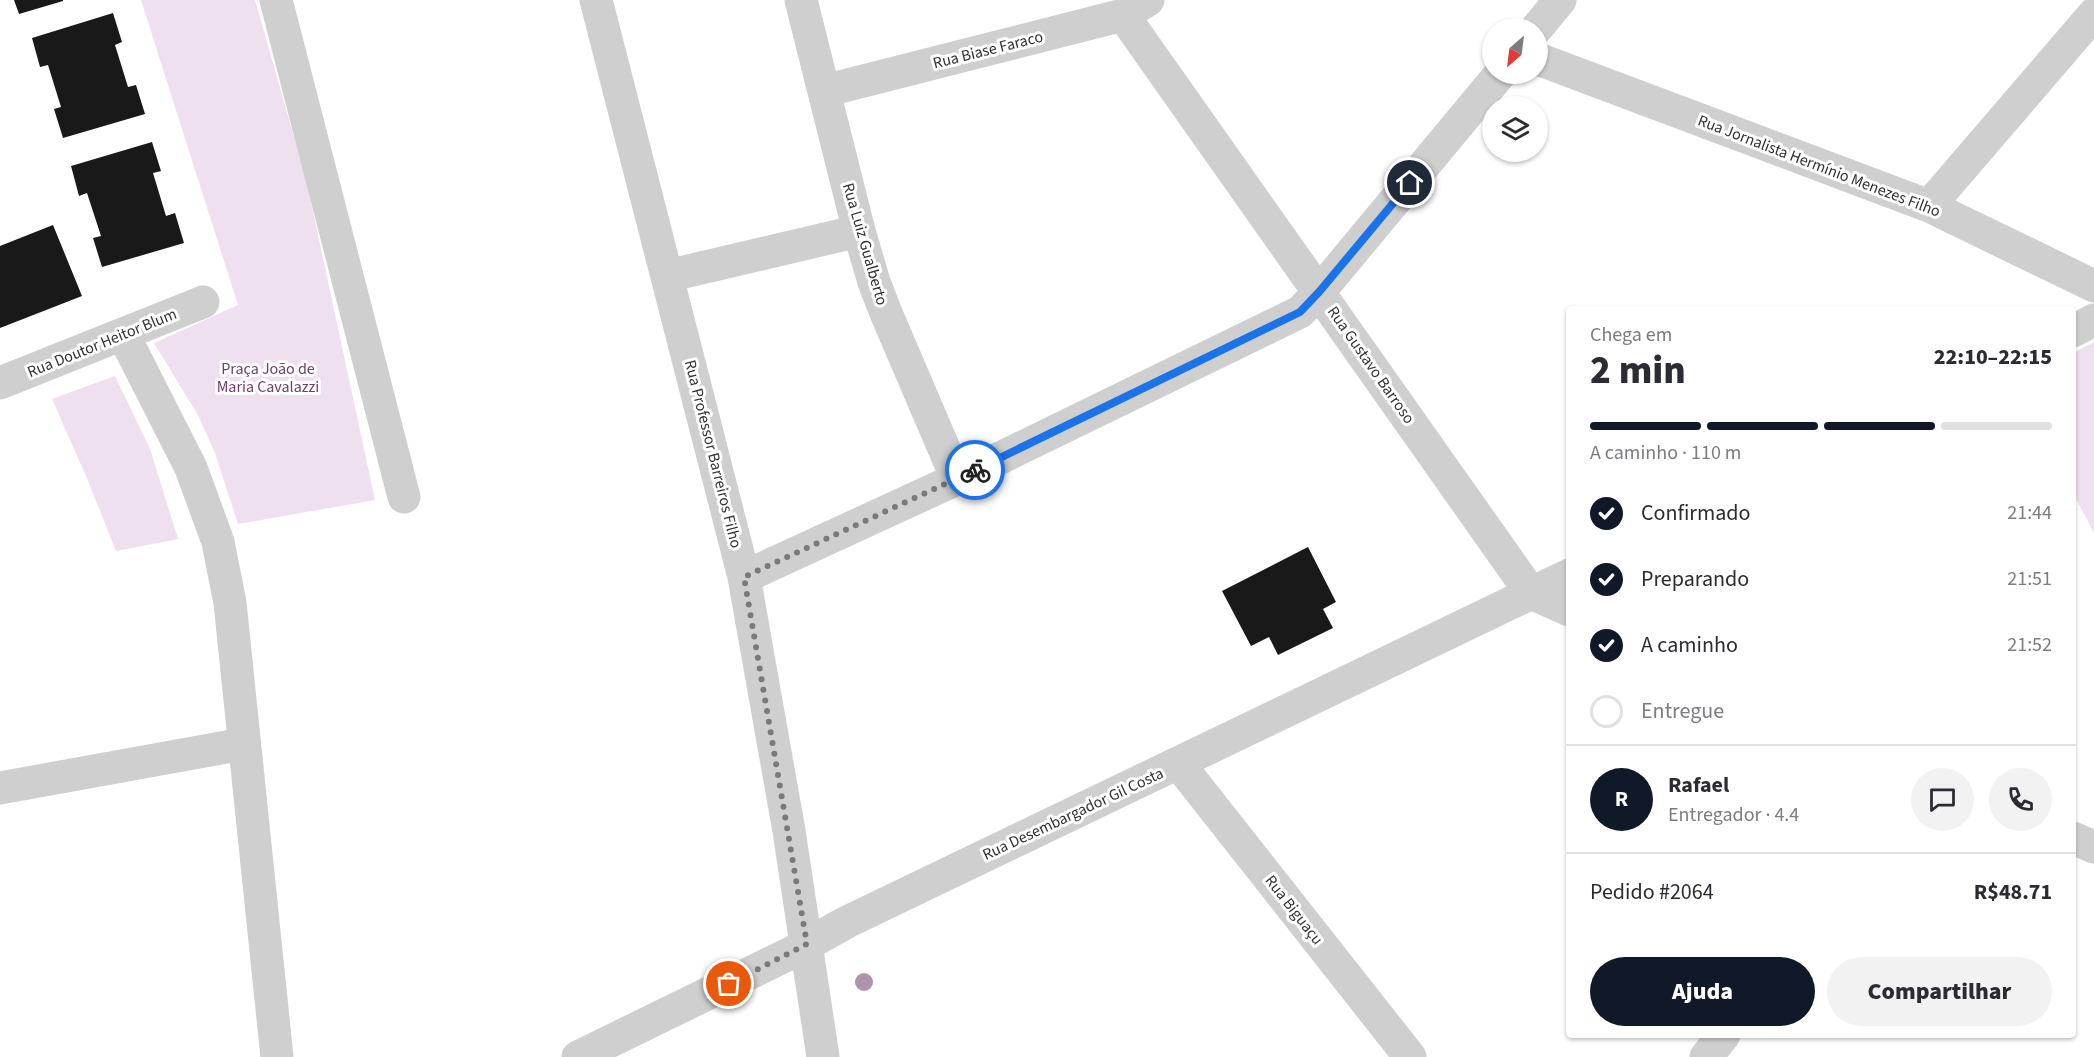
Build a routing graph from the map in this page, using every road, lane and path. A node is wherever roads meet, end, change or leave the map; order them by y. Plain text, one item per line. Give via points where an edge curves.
1 (276, 0) edge
2 (596, 0) edge
3 (801, 0) edge
4 (1560, 0) edge
5 (1136, 8) edge
6 (2094, 14) edge
7 (1545, 18) edge
8 (1548, 63) edge
9 (1492, 84) edge
10 (824, 91) junction
11 (1929, 206) junction
12 (859, 231) junction
13 (667, 276) junction
14 (2094, 286) edge
15 (1319, 292) junction
16 (203, 302) dead end
17 (2094, 320) edge
18 (2076, 329) edge
19 (123, 334) junction
20 (0, 383) edge
21 (957, 479) junction
22 (404, 497) dead end
23 (1566, 576) edge
24 (744, 577) junction
25 (1531, 593) junction
26 (1566, 609) edge
27 (243, 744) junction
28 (1179, 764) junction
29 (0, 789) edge
30 (2076, 839) edge
31 (2094, 847) edge
32 (807, 944) junction
33 (1722, 1038) edge
34 (277, 1057) edge
35 (578, 1057) edge
36 (823, 1057) edge
37 (1410, 1057) edge
38 (1706, 1057) edge

1 - 22 street
2 - 13 street, Rua Professor Barreiros Filho
3 - 10 street, Rua Luiz Gualberto
4 - 7 street
5 - 10 street, Rua Biase Faraco
5 - 15 street, Rua Gustavo Barroso
6 - 11 street
8 - 11 street, Rua Jornalista Hermínio Menezes Filho
9 - 15 street
10 - 12 street, Rua Luiz Gualberto
11 - 14 street, Rua Jornalista Hermínio Menezes Filho
12 - 13 street
12 - 21 street, Rua Luiz Gualberto via 886,313
13 - 24 street, Rua Professor Barreiros Filho
15 - 21 street via 1300,312
15 - 25 street, Rua Gustavo Barroso
16 - 19 street, Rua Doutor Heitor Blum
17 - 18 street
19 - 20 street, Rua Doutor Heitor Blum
19 - 27 street via 191,468 218,542 230,603
21 - 24 street
23 - 25 street, Rua Desembargador Gil Costa
24 - 32 street, Rua Professor Barreiros Filho
25 - 26 street
25 - 28 street, Rua Desembargador Gil Costa
27 - 29 street
27 - 34 street
28 - 32 street, Rua Desembargador Gil Costa
28 - 37 street, Rua Biguaçu
30 - 31 street
32 - 35 street, Rua Desembargador Gil Costa
32 - 36 street, Rua Professor Barreiros Filho
33 - 38 street

